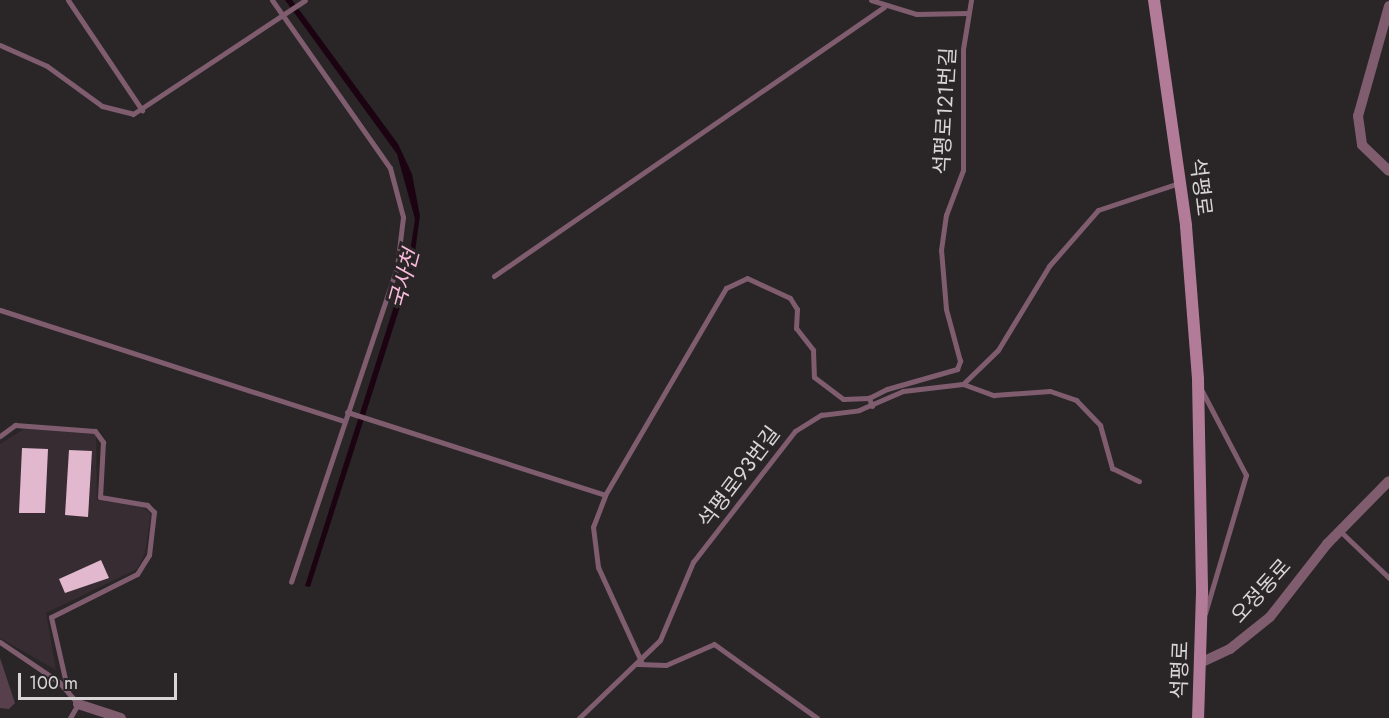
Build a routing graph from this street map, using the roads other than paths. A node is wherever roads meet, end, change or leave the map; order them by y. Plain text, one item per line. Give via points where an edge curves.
1 (69, 0) edge
2 (272, 0) edge
3 (305, 0) edge
4 (871, 0) edge
5 (971, 0) edge
6 (1154, 0) edge
7 (1389, 6) edge
8 (884, 7) junction
9 (968, 13) junction
10 (284, 14) junction
11 (0, 45) edge
12 (142, 110) junction
13 (1389, 171) edge
14 (1180, 183) junction
15 (494, 276) dead end
16 (0, 310) edge
17 (948, 372) junction
18 (1198, 380) junction
19 (951, 382) junction
20 (963, 384) junction
21 (869, 398) junction
22 (872, 406) junction
23 (349, 413) junction
24 (343, 421) junction
25 (0, 436) edge
26 (1139, 481) dead end
27 (1389, 481) edge
28 (605, 495) junction
29 (1340, 531) junction
30 (1389, 578) edge
31 (291, 582) dead end
32 (1201, 623) junction
33 (0, 642) edge
34 (640, 663) junction
35 (1200, 663) junction
36 (68, 692) junction
37 (78, 704) junction
38 (69, 718) edge
39 (122, 718) edge
40 (579, 718) edge
41 (817, 718) edge
42 (1198, 718) edge

1 - 12 lane
2 - 10 lane
3 - 10 lane
4 - 8 lane
5 - 9 lane, 석평로121번길
6 - 14 street, 석평로
7 - 13 street via 1358,116 1362,146
8 - 9 lane via 916,14
8 - 15 lane
9 - 17 lane, 석평로121번길 via 963,170 946,215 941,250 946,309 960,361 957,369
10 - 12 lane
10 - 23 lane via 382,154 401,198 397,267
11 - 12 lane via 47,66 114,112
14 - 18 street, 석평로
14 - 20 lane via 1098,210 1048,266 998,350
16 - 24 lane
17 - 19 lane
17 - 21 lane via 904,381
18 - 32 street, 석평로
18 - 32 lane, 석평로 via 1246,475
19 - 20 lane, 석평로93번길
19 - 22 lane, 석평로93번길 via 903,391
20 - 26 lane, 석평로93번길 via 994,395 1050,391 1076,400 1100,425 1112,468
21 - 22 lane
21 - 28 lane via 843,399 820,384 812,372 813,350 796,328 796,303 740,278 704,320
22 - 34 lane, 석평로93번길 via 821,415 783,442 744,503 693,562 665,631
23 - 24 lane
23 - 28 lane
24 - 31 lane
25 - 36 lane via 9,427 25,424 99,434 100,497 147,505 154,512 149,555 137,574 51,617
27 - 29 street, 오정동로
28 - 34 lane via 593,527 594,553
29 - 30 lane
29 - 35 street, 오정동로 via 1270,617 1230,649
32 - 35 street, 석평로
33 - 36 lane
34 - 40 lane, 석평로93번길
34 - 41 lane via 666,665 704,644 714,644
35 - 42 street, 석평로
36 - 37 lane
37 - 38 lane
37 - 39 street

